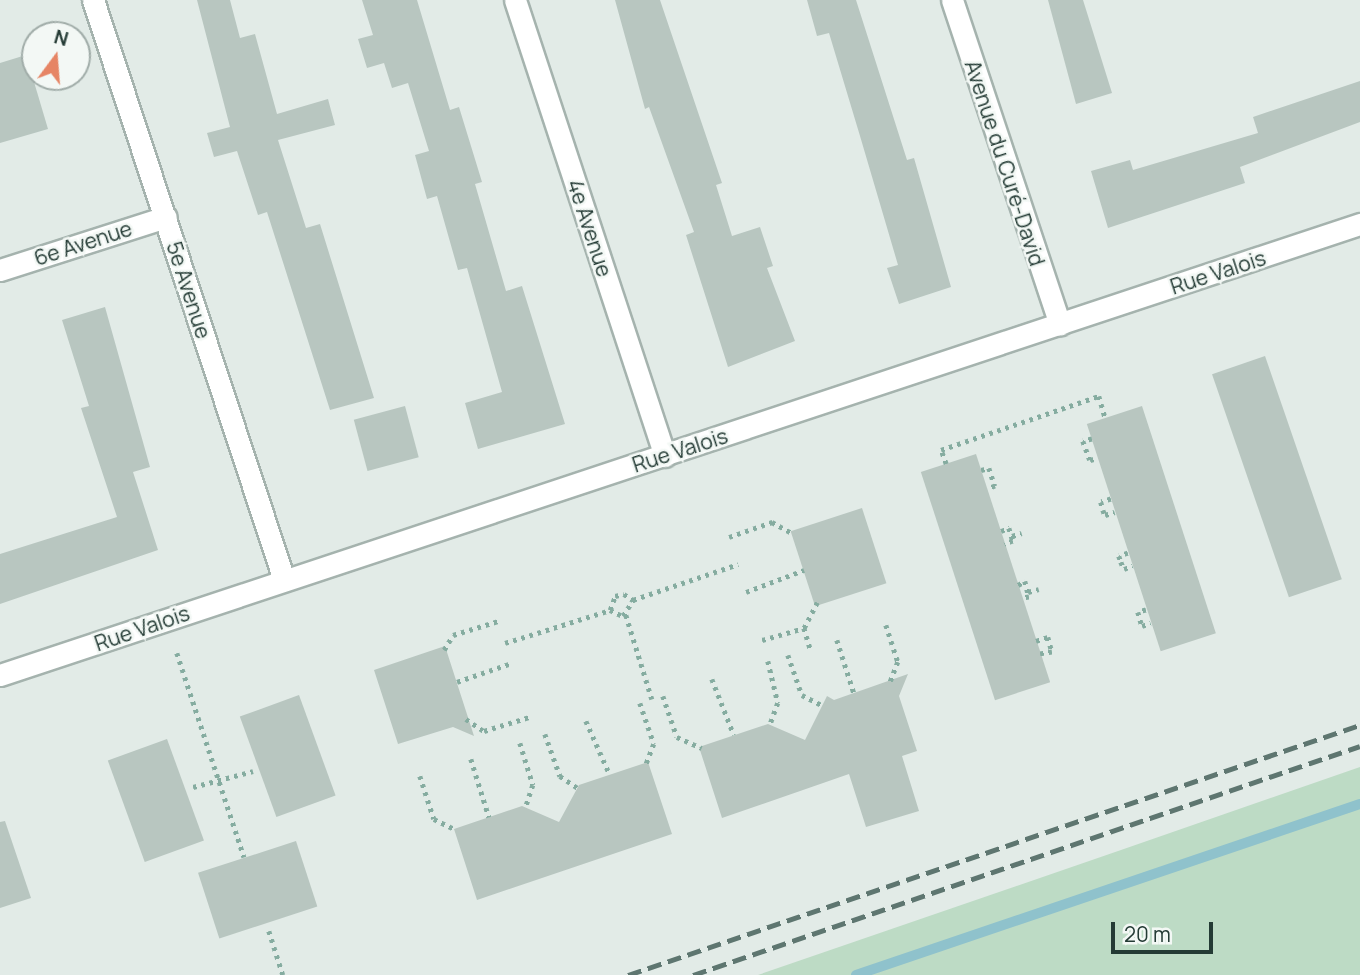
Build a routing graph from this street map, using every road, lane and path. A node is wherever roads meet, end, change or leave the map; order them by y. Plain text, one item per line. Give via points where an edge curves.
1 (93, 0) edge
2 (514, 0) edge
3 (951, 0) edge
4 (166, 217) junction
5 (1360, 225) edge
6 (0, 270) edge
7 (1060, 325) junction
8 (1105, 417) dead end
9 (1092, 439) dead end
10 (665, 456) junction
11 (1098, 458) dead end
12 (946, 464) dead end
13 (981, 470) dead end
14 (1001, 478) dead end
15 (993, 480) junction
16 (988, 489) dead end
17 (1111, 499) dead end
18 (1115, 512) dead end
19 (1001, 531) dead end
20 (1022, 533) dead end
21 (794, 534) dead end
22 (1012, 536) junction
23 (729, 537) dead end
24 (1005, 544) dead end
25 (1128, 553) dead end
26 (738, 564) dead end
27 (1132, 566) dead end
28 (804, 570) dead end
29 (284, 580) junction
30 (1018, 585) dead end
31 (1039, 589) dead end
32 (746, 592) dead end
33 (1028, 592) junction
34 (1022, 598) dead end
35 (634, 600) junction
36 (817, 603) dead end
37 (610, 610) junction
38 (1146, 610) dead end
39 (626, 615) junction
40 (498, 621) dead end
41 (1150, 623) dead end
42 (886, 625) dead end
43 (804, 628) junction
44 (762, 640) dead end
45 (837, 640) dead end
46 (1036, 641) dead end
47 (505, 643) dead end
48 (1058, 645) dead end
49 (1051, 647) junction
50 (810, 648) dead end
51 (444, 650) dead end
52 (177, 653) dead end
53 (1040, 654) dead end
54 (788, 655) dead end
55 (768, 661) dead end
56 (512, 663) dead end
57 (0, 675) edge
58 (712, 679) dead end
59 (457, 682) dead end
60 (890, 683) dead end
61 (854, 693) dead end
62 (663, 695) dead end
63 (652, 699) dead end
64 (640, 703) dead end
65 (822, 705) dead end
66 (529, 717) dead end
67 (466, 719) dead end
68 (586, 721) dead end
69 (770, 725) dead end
70 (545, 734) dead end
71 (734, 735) dead end
72 (520, 743) dead end
73 (702, 748) dead end
74 (471, 759) dead end
75 (646, 765) dead end
76 (253, 771) dead end
77 (610, 775) dead end
78 (420, 776) dead end
79 (220, 783) junction
80 (193, 788) dead end
81 (578, 788) dead end
82 (526, 807) dead end
83 (489, 817) dead end
84 (457, 830) dead end
85 (244, 857) dead end
86 (269, 931) dead end
87 (284, 975) edge

1 - 4 street, 5e Avenue
2 - 10 street, 4e Avenue
3 - 7 street, Avenue du Curé-David
4 - 6 street, 6e Avenue
4 - 29 street, 5e Avenue
5 - 7 street, Rue Valois
7 - 10 street, Rue Valois
8 - 12 path via 1099,396 941,450
9 - 11 path via 1083,441 1084,452 1090,460
10 - 29 street, Rue Valois
13 - 15 path via 989,468
14 - 15 path
15 - 16 path via 995,486
17 - 18 path via 1101,502 1101,510 1105,516
19 - 22 path via 1009,528
20 - 22 path
21 - 23 path via 772,522
22 - 24 path via 1013,541
25 - 27 path via 1119,556 1118,563 1124,569
26 - 35 path
28 - 32 path
29 - 57 street, Rue Valois
30 - 33 path via 1025,581
31 - 33 path
33 - 34 path via 1029,597
35 - 37 path via 624,594 615,596
35 - 39 path
36 - 43 path
37 - 39 path
37 - 47 path
38 - 41 path via 1138,612 1138,620 1142,626
39 - 63 path
40 - 51 path via 453,635
42 - 60 path via 898,662
43 - 44 path
43 - 50 path
45 - 61 path
46 - 49 path via 1048,637
48 - 49 path
49 - 53 path via 1052,652
52 - 79 path
54 - 65 path via 802,695
55 - 69 path via 778,703
56 - 59 path
58 - 71 path
62 - 73 path via 677,737
64 - 75 path via 654,744
66 - 67 path via 484,731
68 - 77 path
70 - 81 path via 560,776
72 - 82 path via 533,785
74 - 83 path
76 - 79 path
78 - 84 path via 434,819
79 - 80 path
79 - 85 path
86 - 87 path

